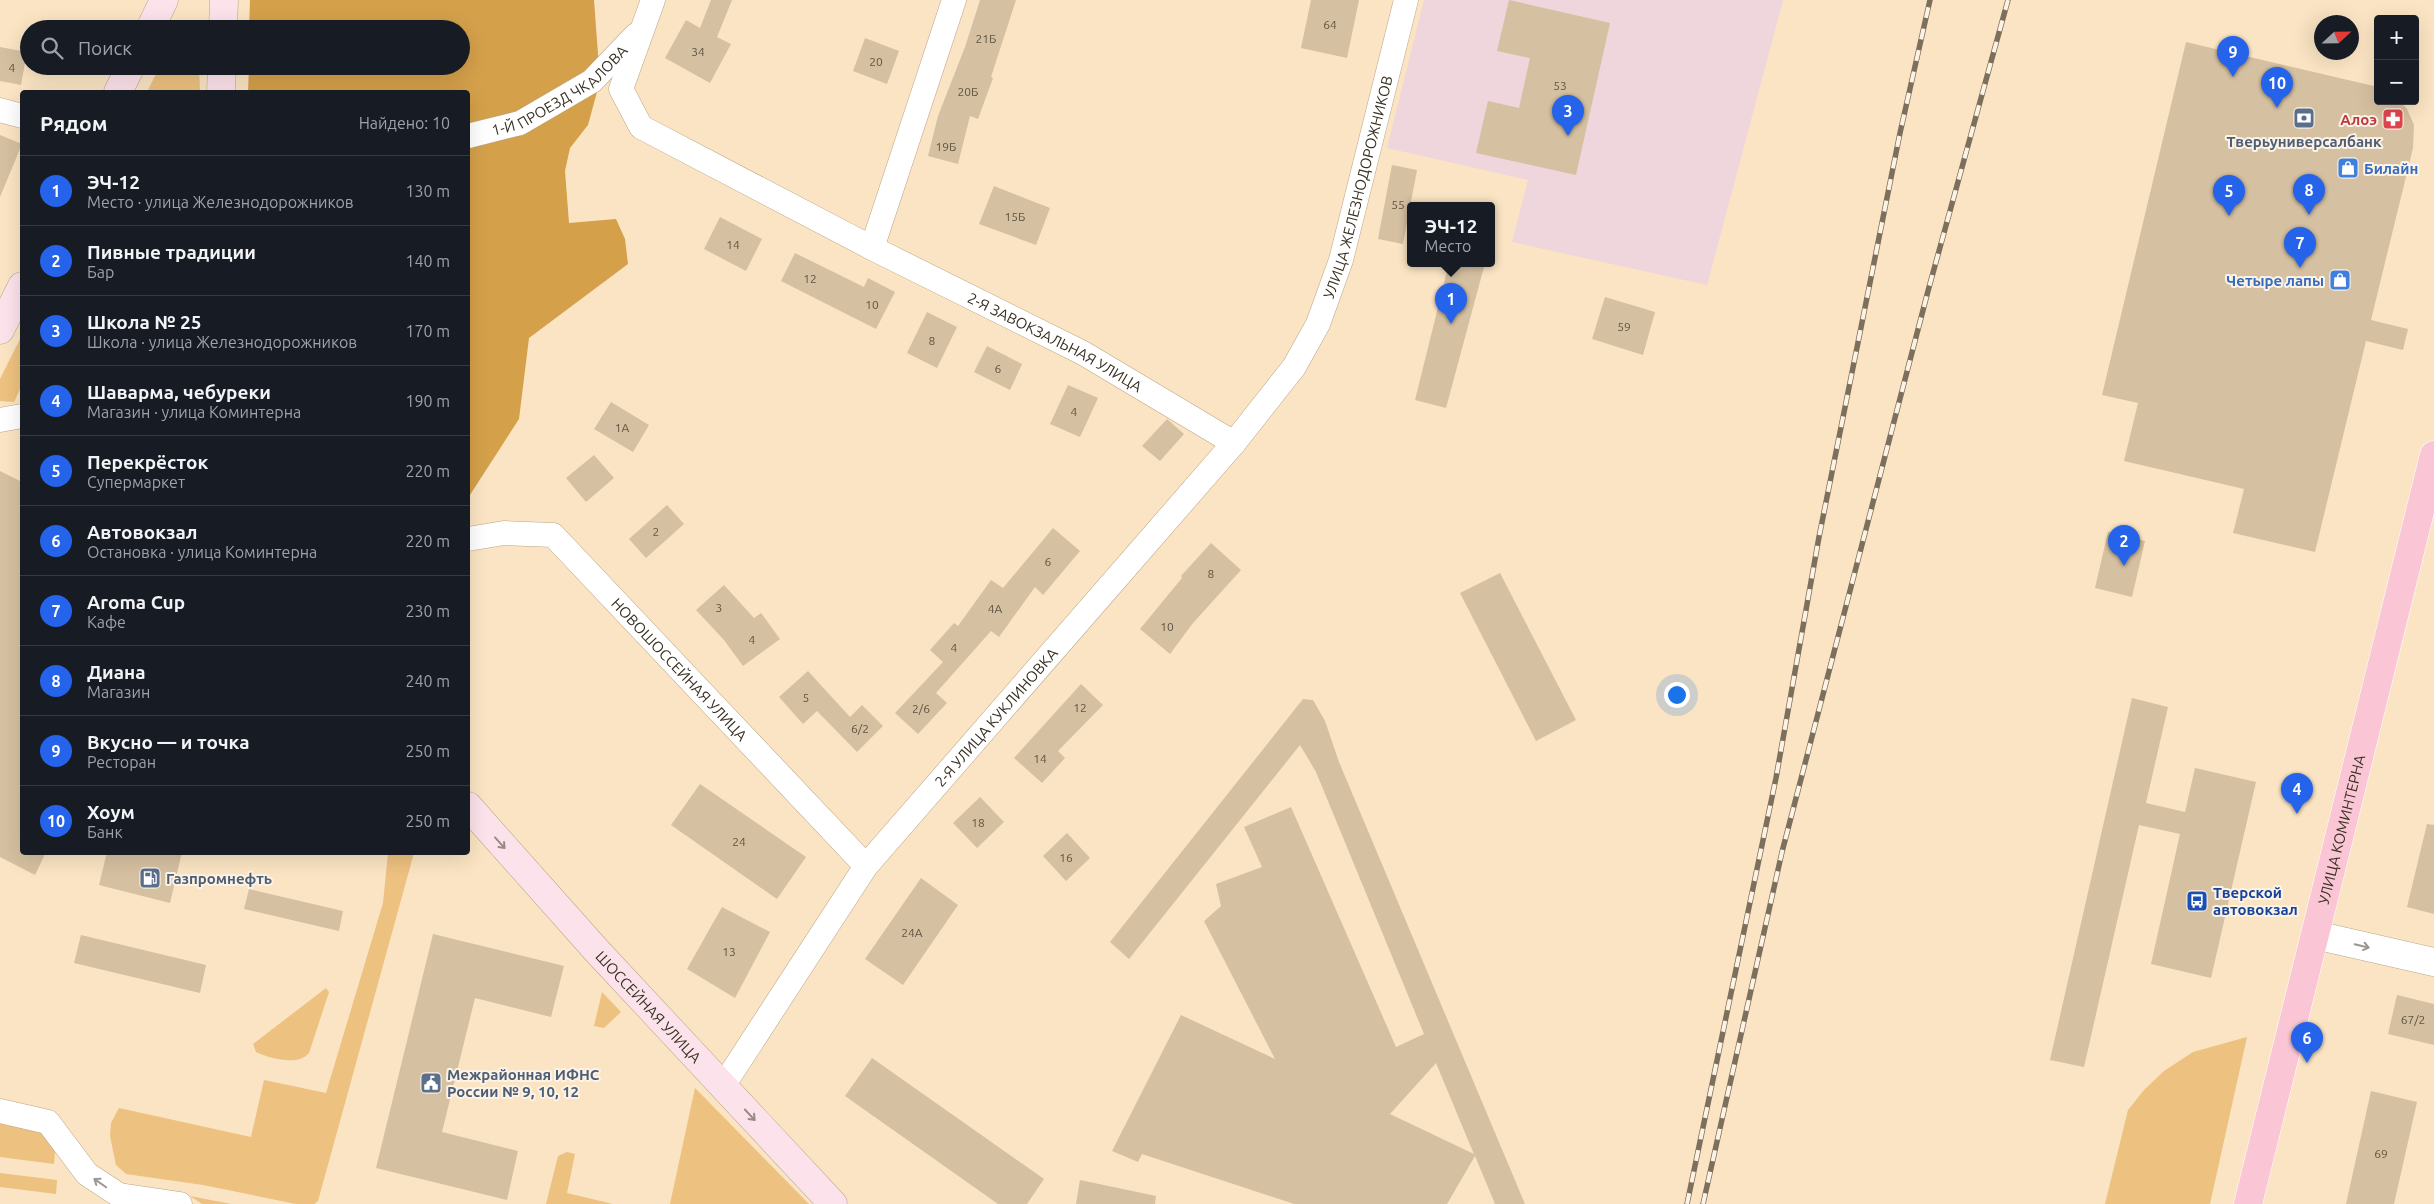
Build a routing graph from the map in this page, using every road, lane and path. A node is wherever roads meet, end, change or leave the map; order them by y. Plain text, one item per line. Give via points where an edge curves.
1 (164, 0) edge
2 (224, 0) edge
3 (653, 0) edge
4 (954, 0) edge
5 (1406, 0) edge
6 (154, 20) edge
7 (223, 20) edge
8 (640, 30) junction
9 (126, 75) edge
10 (222, 75) edge
11 (119, 90) edge
12 (222, 90) edge
13 (0, 110) edge
14 (20, 115) edge
15 (470, 136) edge
16 (872, 248) junction
17 (20, 289) edge
18 (2, 320) edge
19 (1294, 367) joint
20 (20, 416) edge
21 (0, 420) edge
22 (1234, 443) junction
23 (2434, 455) edge
24 (470, 539) edge
25 (470, 808) edge
26 (866, 866) junction
27 (2315, 935) junction
28 (2434, 962) edge
29 (723, 1086) junction
30 (0, 1111) edge
31 (180, 1204) edge
32 (834, 1204) edge
33 (2248, 1204) edge

1 - 6 main road
2 - 7 main road
3 - 8 street
4 - 16 street
5 - 19 street, УЛИЦА ЖЕЛЕЗНОДОРОЖНИКОВ via 1341,260 1318,324
8 - 15 street, 1-Й ПРОЕЗД ЧКАЛОВА via 592,81 520,123
8 - 16 street, 2-Я ЗАВОКЗАЛЬНАЯ УЛИЦА via 620,89 641,127
9 - 11 main road
10 - 12 main road
13 - 14 street
16 - 22 street, 2-Я ЗАВОКЗАЛЬНАЯ УЛИЦА via 1083,353
17 - 18 main road
19 - 22 street, 2-Я УЛИЦА КУКЛИНОВКА
20 - 21 street
22 - 26 street, 2-Я УЛИЦА КУКЛИНОВКА
23 - 27 main road, УЛИЦА КОМИНТЕРНА
24 - 26 street, НОВОШОССЕЙНАЯ УЛИЦА via 504,533 553,535
25 -> 29 main road, ШОССЕЙНАЯ УЛИЦА
26 - 29 street, 2-Я УЛИЦА КУКЛИНОВКА
27 -> 28 street
27 - 33 main road, УЛИЦА КОМИНТЕРНА
29 -> 32 main road, ШОССЕЙНАЯ УЛИЦА
31 -> 30 street via 119,1195 87,1174 48,1122

